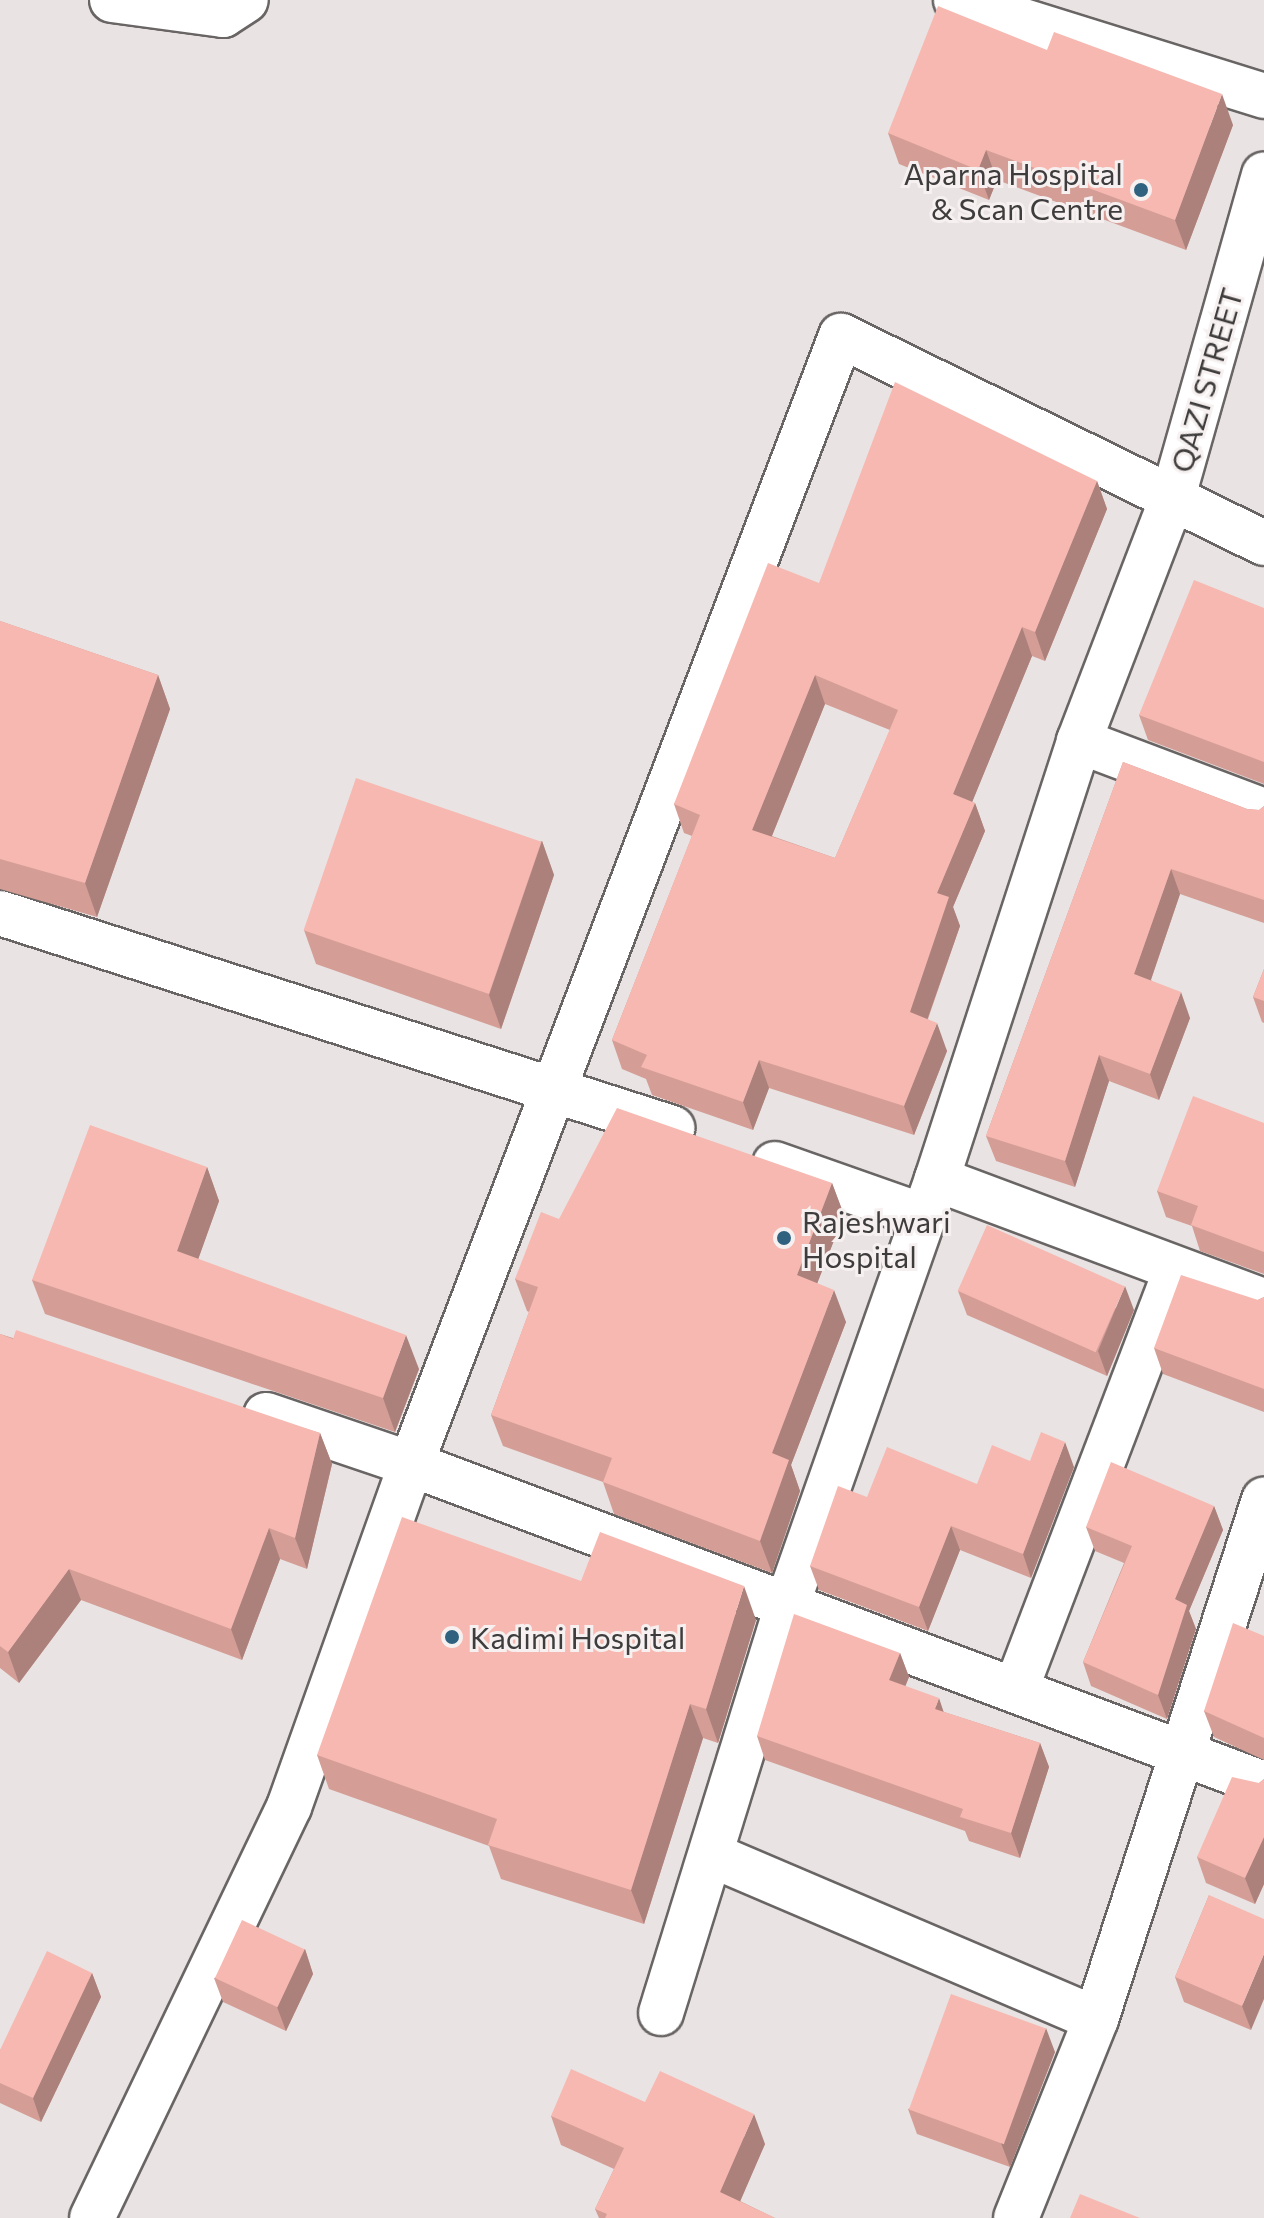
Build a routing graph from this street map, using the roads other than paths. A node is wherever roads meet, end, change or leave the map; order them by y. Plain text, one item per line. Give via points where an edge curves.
1 (112, 0) edge
2 (246, 0) edge
3 (956, 0) edge
4 (1264, 96) edge
5 (1264, 174) edge
6 (1174, 493) junction
7 (1264, 543) edge
8 (1079, 741) junction
9 (1264, 811) edge
10 (0, 913) edge
11 (555, 1088) junction
12 (930, 1197) junction
13 (1176, 1269) junction
14 (1264, 1301) edge
15 (231, 1403) edge
16 (411, 1464) junction
17 (1264, 1500) edge
18 (788, 1602) junction
19 (1016, 1689) junction
20 (1180, 1752) junction
21 (1264, 1784) edge
22 (714, 1856) junction
23 (661, 2013) dead end
24 (1096, 2019) junction
25 (92, 2218) edge
26 (1016, 2218) edge

1 - 2 street via 223,15
3 - 4 street
5 - 6 street, QAZI STREET
6 - 7 street
6 - 8 street, QAZI STREET
6 - 11 street via 841,336
8 - 9 street
8 - 12 street, QAZI STREET
10 - 11 street
11 - 12 street via 724,1147
11 - 16 street
12 - 13 street
12 - 18 street, QAZI STREET
13 - 14 street
13 - 19 street
15 - 16 street
16 - 18 street
16 - 25 street via 289,1807
17 - 20 street
18 - 19 street
18 - 22 street, QAZI STREET
19 - 20 street
20 - 21 street
20 - 24 street
22 - 23 street, QAZI STREET
22 - 24 street
24 - 26 street

